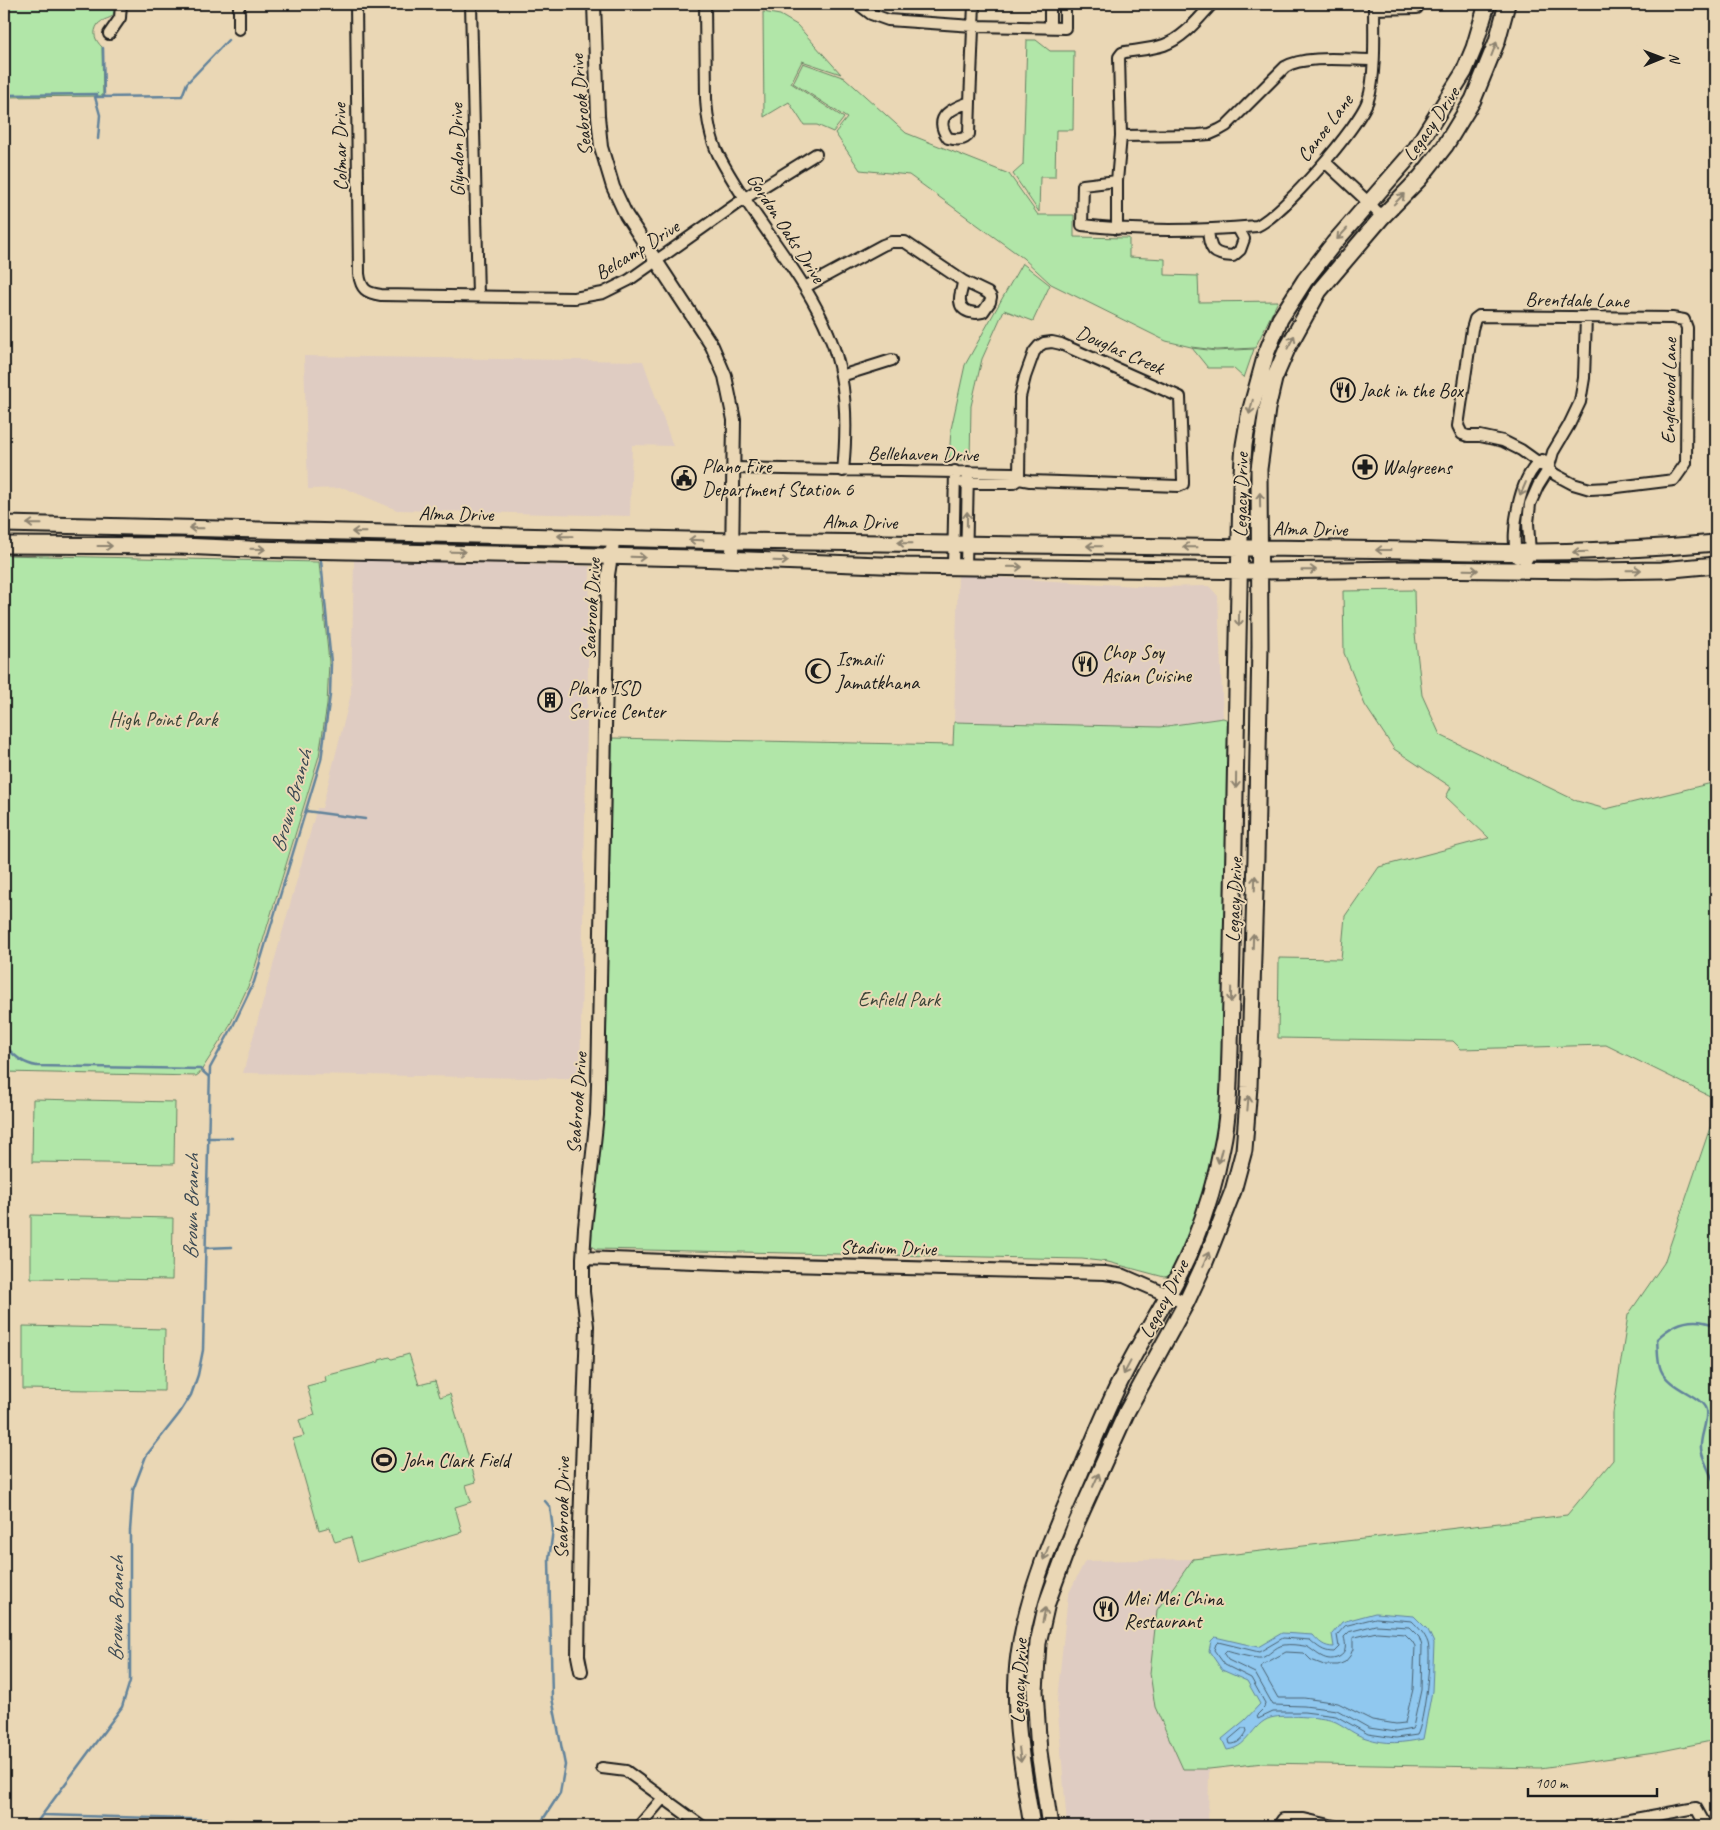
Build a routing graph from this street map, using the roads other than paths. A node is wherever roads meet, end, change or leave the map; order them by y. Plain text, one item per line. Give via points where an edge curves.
1 (121, 4) edge
2 (239, 4) edge
3 (356, 4) edge
4 (471, 4) edge
5 (594, 4) edge
6 (705, 4) edge
7 (858, 4) edge
8 (974, 4) edge
9 (1050, 4) edge
10 (1065, 4) edge
11 (1212, 4) edge
12 (1417, 4) edge
13 (1487, 4) edge
14 (1507, 4) edge
15 (1374, 6) edge
16 (973, 26) junction
17 (1050, 28) junction
18 (239, 29) dead end
19 (109, 34) dead end
20 (1373, 60) junction
21 (1464, 72) junction
22 (1483, 77) junction
23 (970, 102) dead end
24 (1121, 136) junction
25 (816, 154) dead end
26 (1325, 162) junction
27 (1117, 182) junction
28 (745, 198) junction
29 (1368, 202) junction
30 (1382, 217) junction
31 (1238, 228) junction
32 (1117, 229) junction
33 (1208, 230) junction
34 (657, 262) junction
35 (963, 281) dead end
36 (804, 287) junction
37 (363, 289) joint
38 (478, 296) junction
39 (1586, 317) junction
40 (1680, 319) joint
41 (892, 360) dead end
42 (1260, 373) junction
43 (841, 376) junction
44 (1274, 380) junction
45 (1553, 452) junction
46 (1538, 463) junction
47 (734, 468) junction
48 (843, 470) junction
49 (1548, 470) junction
50 (955, 471) junction
51 (968, 472) junction
52 (1019, 479) junction
53 (955, 483) junction
54 (968, 483) junction
55 (1183, 484) joint
56 (4, 524) edge
57 (407, 533) junction
58 (614, 537) junction
59 (732, 541) junction
60 (1716, 542) edge
61 (960, 544) junction
62 (4, 545) edge
63 (1072, 545) junction
64 (1239, 547) junction
65 (1260, 548) junction
66 (1409, 550) junction
67 (409, 551) junction
68 (1523, 553) junction
69 (611, 556) junction
70 (732, 559) junction
71 (1716, 565) edge
72 (959, 567) junction
73 (1074, 568) junction
74 (1409, 569) junction
75 (1240, 570) junction
76 (1260, 571) junction
77 (1521, 571) junction
78 (1237, 715) junction
79 (1258, 715) junction
80 (1256, 857) junction
81 (1235, 858) junction
82 (583, 1258) junction
83 (1168, 1295) junction
84 (1186, 1303) junction
85 (1061, 1515) junction
86 (1076, 1524) junction
87 (1019, 1654) junction
88 (1037, 1658) junction
89 (581, 1670) dead end
90 (602, 1768) dead end
91 (663, 1798) junction
92 (639, 1826) edge
93 (702, 1826) edge
94 (1032, 1826) edge
95 (1050, 1826) edge
96 (1278, 1826) edge
97 (1334, 1826) edge
98 (1596, 1826) edge
99 (1706, 1826) edge

1 - 19 street via 120,18
2 - 18 street
3 - 37 street, Colmar Drive via 359,274
4 - 38 street, Glyndon Drive
5 - 34 street, Seabrook Drive via 601,147 619,202
6 - 28 street, Gordon Oaks Drive via 709,126 718,154
7 - 16 street via 871,14 888,20
8 - 16 street
9 - 17 street
10 - 17 street via 1065,28
11 - 24 street via 1172,42 1122,53 1119,57
12 - 15 street, Canoe Lane via 1417,8
13 - 21 main road, Legacy Drive
22 -> 14 main road, Legacy Drive
15 - 20 street, Canoe Lane
16 - 17 street
16 - 23 street
20 - 24 street via 1292,63 1226,126 1210,134
20 - 26 street, Canoe Lane via 1371,86 1359,119
21 - 22 main road
21 - 29 main road, Legacy Drive via 1415,150
30 -> 22 main road, Legacy Drive via 1420,178 1445,146
24 - 27 street
25 - 28 street, Belcamp Drive
26 - 29 street
26 - 31 street, Canoe Lane via 1273,215 1257,226
27 - 32 street
27 - 32 street, Canoe Lane via 1083,185 1082,225
28 - 34 street, Belcamp Drive
28 - 36 street, Gordon Oaks Drive
29 - 30 street
29 -> 42 main road, Legacy Drive via 1305,280 1280,319
44 -> 30 main road, Legacy Drive via 1319,290
31 - 33 street, Canoe Lane
31 - 33 street via 1244,239 1240,250 1233,256 1220,255 1212,249
32 - 33 street, Canoe Lane
34 - 38 street, Belcamp Drive via 615,288 591,296
34 - 47 street, Seabrook Drive via 712,346 720,364 734,420
35 - 36 street via 905,242 898,241 884,245
36 - 43 street, Gordon Oaks Drive via 827,332
37 - 38 street, Belcamp Drive via 381,295
39 - 40 street, Brentdale Lane
39 - 45 street via 1580,402
39 - 46 street, Brentdale Lane via 1475,318 1458,426 1462,434 1503,441
40 - 49 street, Englewood Lane via 1684,320 1687,328 1686,463 1674,480 1590,489
41 - 43 street
42 - 44 main road
42 -> 64 main road, Legacy Drive via 1244,445
43 - 48 street, Gordon Oaks Drive via 845,424
65 -> 44 main road, Legacy Drive via 1261,442
45 - 46 street
45 - 49 street
46 - 49 street
46 -> 68 street via 1518,502 1515,528
47 - 48 street, Bellehaven Drive
47 - 59 street, Seabrook Drive
48 - 50 street, Bellehaven Drive
49 - 68 street via 1530,504
50 - 51 street, Bellehaven Drive
50 - 53 street
51 - 52 street, Bellehaven Drive via 1013,473
51 - 54 street
52 - 54 street, Bellehaven Drive via 1013,483
52 - 55 street, Bellehaven Drive via 1157,486
52 - 55 street, Douglas Creek via 1020,397 1034,352 1044,343 1052,342 1180,396
53 - 54 street, Bellehaven Drive
53 - 61 street
61 -> 54 street
57 -> 56 main road, Alma Drive
58 -> 57 main road, Alma Drive
57 - 67 main road
59 -> 58 main road, Alma Drive
58 - 69 street, Seabrook Drive
61 -> 59 main road, Alma Drive
59 - 70 street, Seabrook Drive
60 -> 68 main road, Alma Drive via 1643,549
61 - 63 main road, Alma Drive
61 - 72 street
62 -> 67 main road, Alma Drive
64 -> 63 main road, Alma Drive
63 - 73 main road
64 - 65 main road, Alma Drive
64 - 75 main road, Legacy Drive
66 -> 65 main road, Alma Drive
65 - 76 main road, Legacy Drive
66 - 68 main road, Alma Drive
66 - 74 main road
67 -> 69 main road, Alma Drive
68 - 77 street
69 -> 70 main road, Alma Drive
69 - 82 street, Seabrook Drive via 598,1085
70 -> 72 main road, Alma Drive
77 -> 71 main road, Alma Drive via 1662,570
72 -> 73 main road, Alma Drive
73 - 75 main road, Alma Drive
76 -> 74 main road, Alma Drive
74 -> 77 main road, Alma Drive
75 - 76 main road, Alma Drive
75 -> 78 main road, Legacy Drive
76 - 79 main road, Legacy Drive
78 - 79 main road
78 -> 81 main road, Legacy Drive
79 - 80 main road, Legacy Drive
80 - 81 main road
84 -> 80 main road, Legacy Drive via 1233,1191 1244,1150
81 -> 83 main road, Legacy Drive via 1230,1076 1223,1146 1194,1242
82 - 83 street, Stadium Drive via 1105,1273 1124,1276
82 - 89 street, Seabrook Drive via 587,1326 580,1525 578,1656
83 - 84 street, Stadium Drive
83 -> 85 main road, Legacy Drive via 1126,1371
86 -> 84 main road, Legacy Drive via 1127,1411
85 - 86 main road
85 -> 87 main road, Legacy Drive via 1033,1591
88 -> 86 main road, Legacy Drive via 1047,1603
87 - 88 main road
87 -> 94 main road, Legacy Drive via 1017,1728
88 - 95 main road, Legacy Drive via 1036,1724
90 - 91 street via 626,1771
91 - 92 street
91 - 93 street
96 - 97 street via 1283,1820 1304,1819
98 - 99 street via 1696,1808

